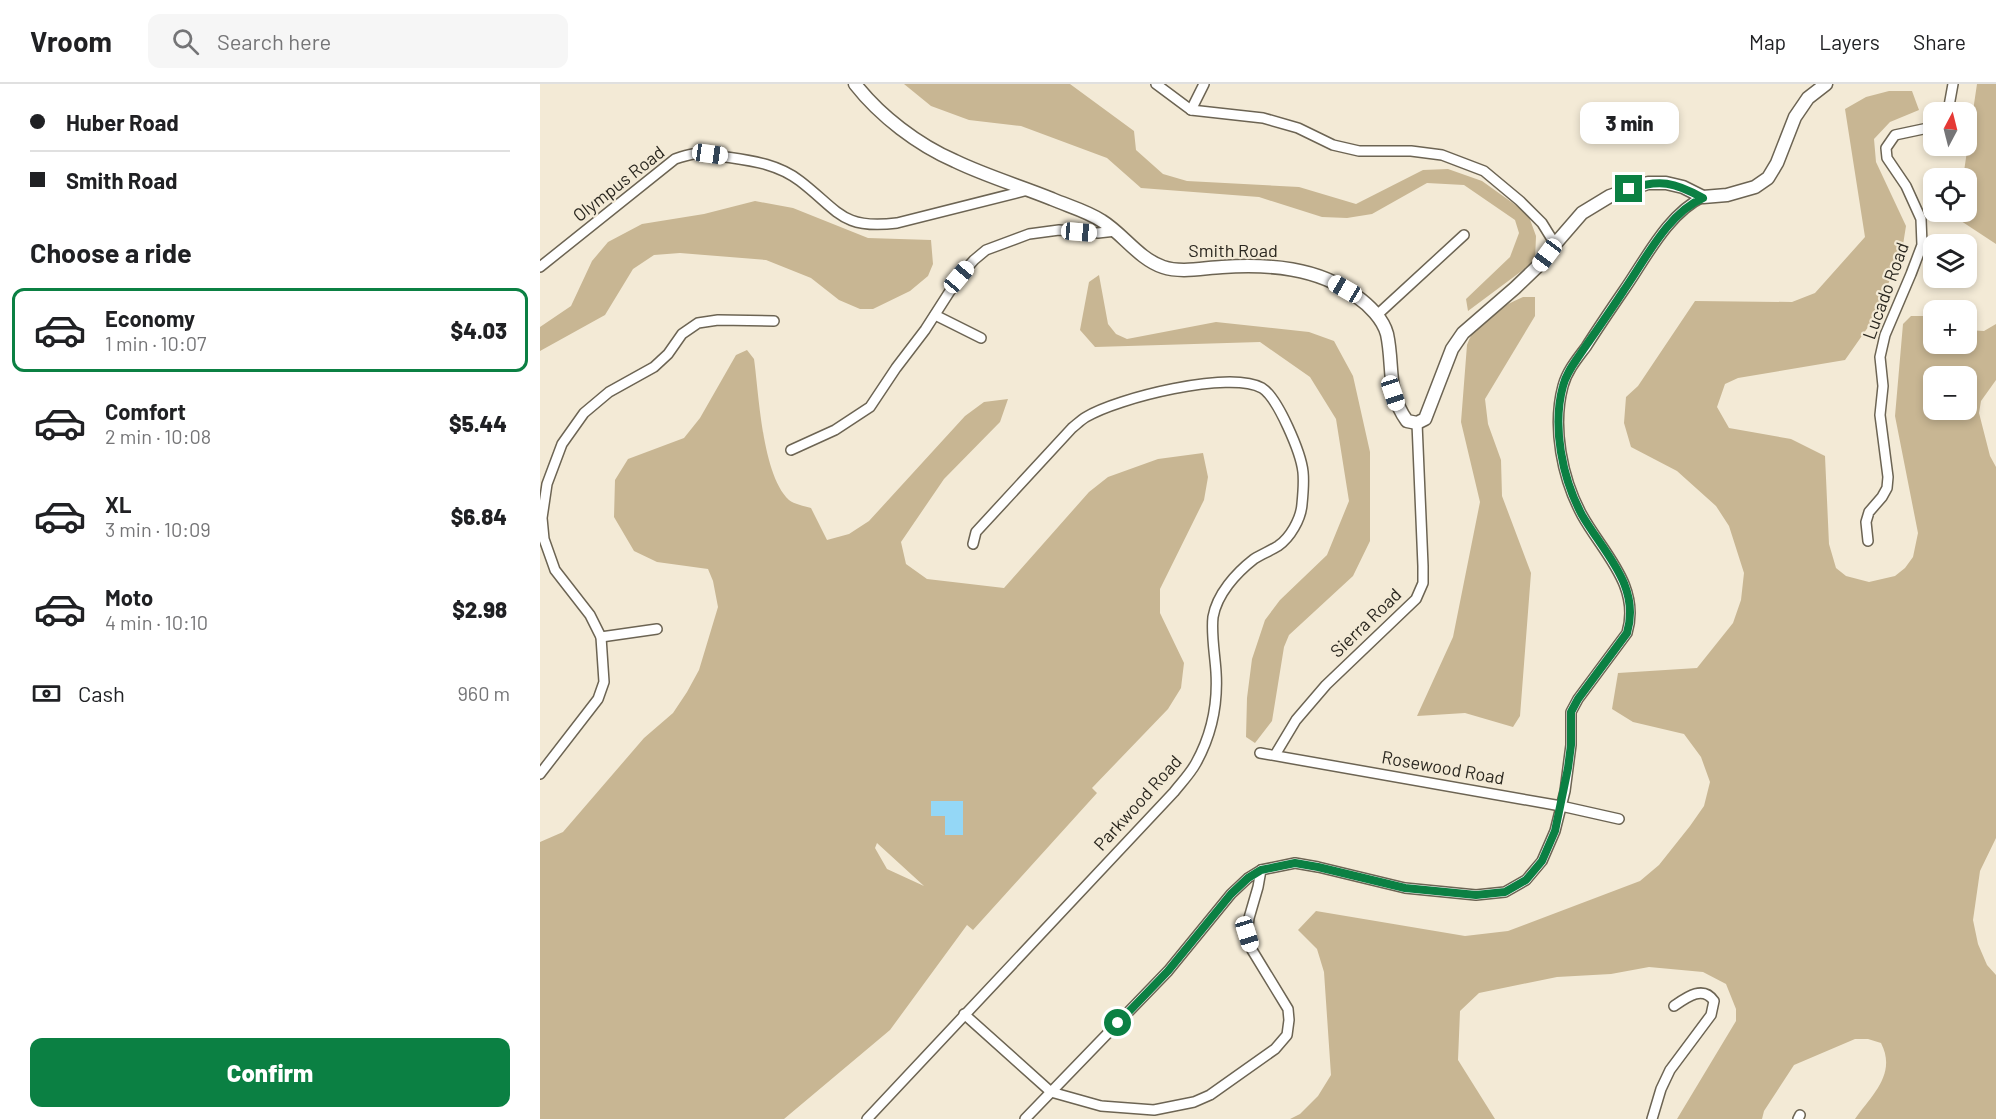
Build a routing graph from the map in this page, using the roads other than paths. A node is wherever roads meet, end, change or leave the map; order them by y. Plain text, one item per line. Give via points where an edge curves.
1 (855, 84) edge
2 (1156, 84) edge
3 (1204, 84) edge
4 (1827, 84) edge
5 (1953, 84) edge
6 (1950, 102) edge
7 (1191, 110) junction
8 (1923, 129) edge
9 (1028, 190) junction
10 (1703, 198) junction
11 (1116, 231) junction
12 (1464, 235) dead end
13 (1555, 244) junction
14 (540, 267) edge
15 (935, 315) junction
16 (1377, 315) junction
17 (774, 321) dead end
18 (981, 338) dead end
19 (1417, 423) junction
20 (791, 450) dead end
21 (1868, 541) dead end
22 (973, 544) dead end
23 (657, 629) dead end
24 (601, 637) junction
25 (1260, 753) dead end
26 (1275, 755) junction
27 (540, 774) edge
28 (1561, 806) junction
29 (1620, 819) dead end
30 (1261, 870) junction
31 (1674, 1006) dead end
32 (964, 1014) junction
33 (1051, 1092) junction
34 (867, 1119) edge
35 (1025, 1119) edge
36 (1652, 1119) edge

1 - 9 street, Smith Road via 916,139 952,160
2 - 7 street
3 - 7 street
4 - 10 street via 1808,98 1795,117 1778,163 1768,178 1742,191
5 - 6 street
7 - 13 street via 1263,118 1359,152 1442,155 1484,171 1542,223
8 - 21 street, Lucado Road via 1895,135 1886,148 1887,158 1922,219 1922,245 1885,335 1880,357 1880,415 1888,477 1887,488 1869,512
9 - 11 street, Smith Road via 1101,220
9 - 14 street, Olympus Road via 897,224 874,226 853,222 837,213 799,180 778,168 693,154 675,159
10 - 13 street via 1683,187 1648,183 1610,196 1582,213
10 - 28 street via 1690,203 1664,232 1563,385 1560,444 1568,480 1582,513 1624,581 1631,612 1627,633 1571,712 1571,745
11 - 15 street via 1029,234 986,250 959,277
11 - 16 street, Smith Road via 1164,267 1275,267 1305,272 1357,296
12 - 16 street
13 - 19 street via 1539,265 1463,333 1452,349 1425,419
15 - 18 street
15 - 20 street via 870,407 835,430
16 - 19 street, Smith Road via 1387,333 1398,409 1407,421
17 - 24 street via 698,323 682,334 654,367 609,392 584,413 562,444 547,484 544,539 555,570 590,615
19 - 26 street, Sierra Road via 1423,583 1416,599 1326,685 1296,720
22 - 32 street, Parkwood Road via 976,532 1072,428 1112,406 1161,392 1203,383 1261,387 1271,396 1300,456 1304,475 1302,507 1294,528 1280,544 1233,578 1213,617 1215,709 1195,765
23 - 24 street
24 - 27 street via 604,682 598,699
25 - 26 street, Rosewood Road
26 - 28 street, Rosewood Road
28 - 29 street, Rosewood Road
28 - 30 street via 1542,861 1526,880 1505,892 1476,895 1405,888 1295,863
30 - 33 street via 1231,894 1168,971
30 - 33 street via 1247,934 1252,950 1288,1009 1287,1035 1275,1049 1210,1095 1154,1110 1101,1106
31 - 36 street via 1702,992 1714,1001 1711,1015 1670,1070
32 - 33 street
32 - 34 street, Parkwood Road
33 - 35 street

